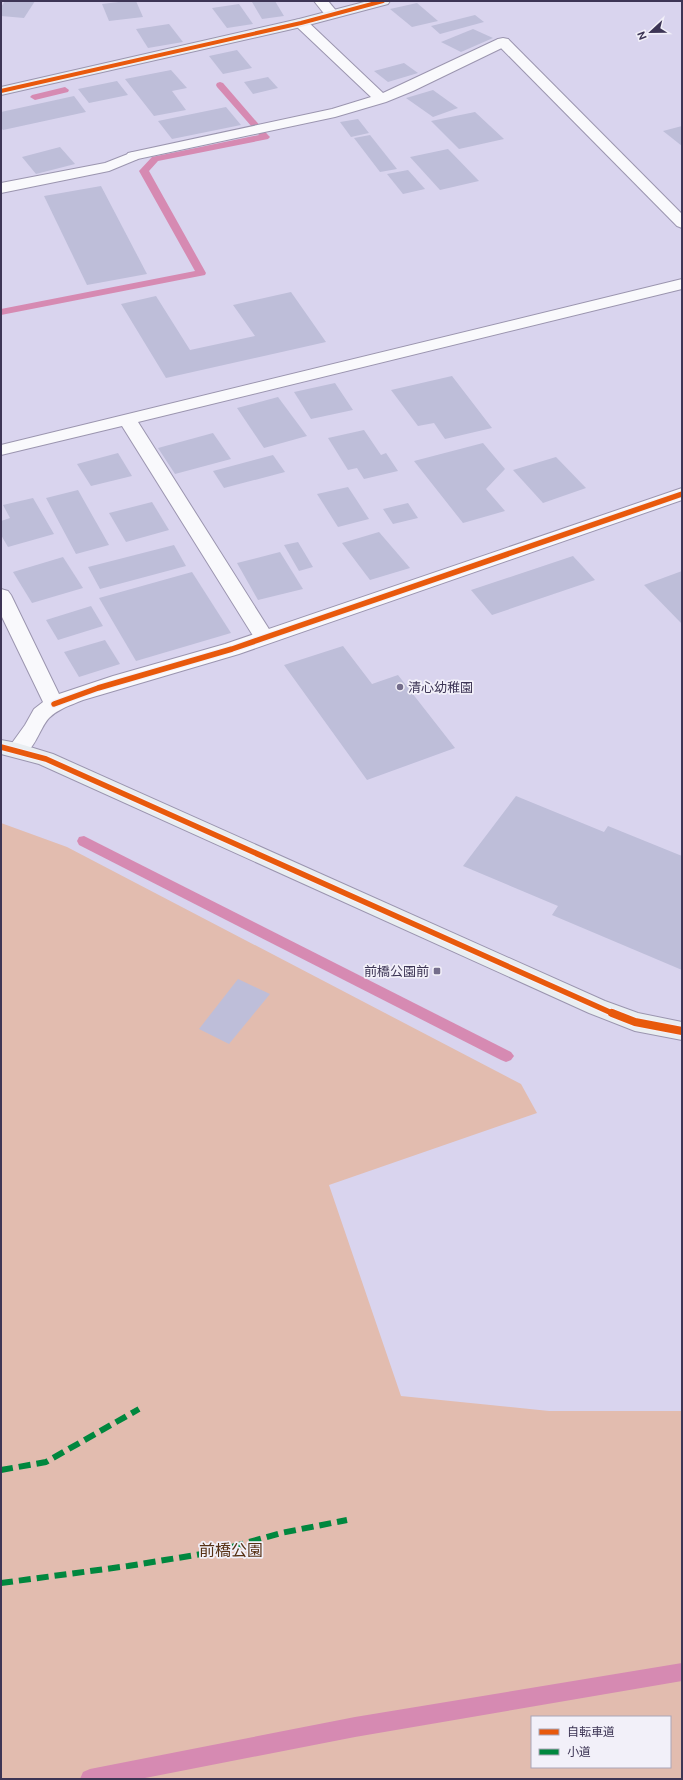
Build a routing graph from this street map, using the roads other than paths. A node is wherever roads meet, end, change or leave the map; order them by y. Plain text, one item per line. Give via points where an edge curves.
1 (321, 1) edge
2 (383, 1) edge
3 (331, 13) junction
4 (301, 22) junction
5 (1, 91) edge
6 (381, 99) junction
7 (1, 188) edge
8 (682, 223) edge
9 (682, 284) edge
10 (127, 419) junction
11 (1, 450) edge
12 (682, 494) edge
13 (1, 595) edge
14 (264, 637) junction
15 (54, 704) junction
16 (9, 749) edge
17 (682, 1031) edge

1 - 3 street
2 - 3 street
3 - 4 street
4 - 5 street
4 - 6 street
6 - 7 street via 335,112 133,156 109,167
6 - 8 street via 503,42
9 - 10 street
10 - 11 street
10 - 14 street
12 - 14 street
13 - 15 street
14 - 15 street
15 - 16 street via 41,714 33,729
16 - 17 street via 46,759 597,1007 635,1022

